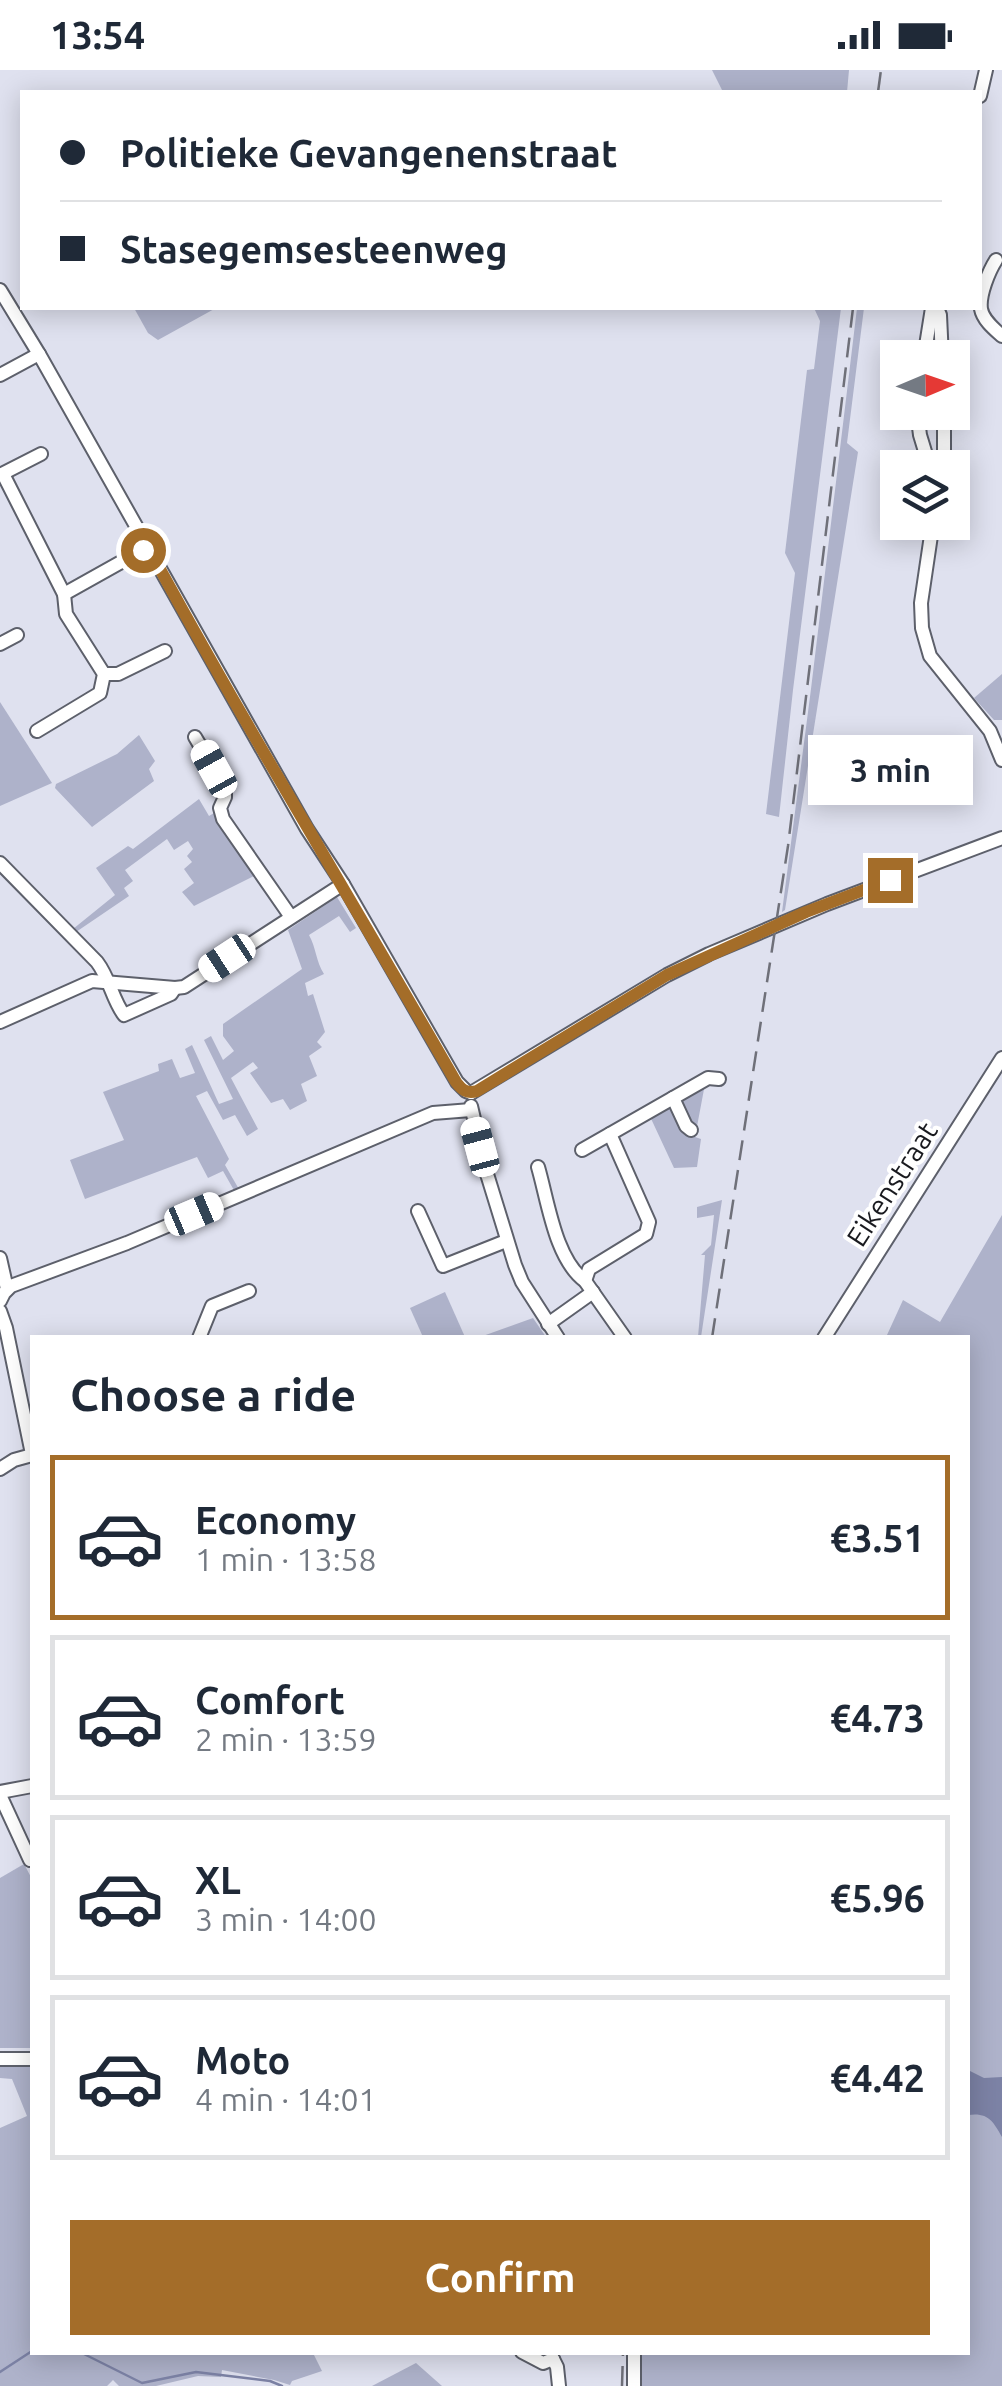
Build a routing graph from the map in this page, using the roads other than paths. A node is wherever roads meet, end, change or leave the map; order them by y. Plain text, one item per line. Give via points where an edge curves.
1 (999, 260) edge
2 (0, 290) edge
3 (982, 298) edge
4 (935, 310) edge
5 (936, 310) edge
6 (981, 310) edge
7 (1002, 336) edge
8 (928, 340) edge
9 (941, 340) edge
10 (39, 354) junction
11 (0, 375) edge
12 (40, 454) dead end
13 (1, 474) edge
14 (930, 540) edge
15 (148, 547) junction
16 (64, 594) junction
17 (17, 635) dead end
18 (0, 644) edge
19 (164, 651) dead end
20 (104, 674) junction
21 (996, 729) edge
22 (37, 730) dead end
23 (195, 737) dead end
24 (1002, 760) edge
25 (1002, 838) edge
26 (0, 863) edge
27 (343, 884) junction
28 (291, 917) junction
29 (109, 982) junction
30 (175, 988) junction
31 (0, 1022) edge
32 (1002, 1058) edge
33 (719, 1079) dead end
34 (471, 1093) junction
35 (673, 1098) junction
36 (471, 1110) junction
37 (690, 1130) dead end
38 (610, 1134) junction
39 (582, 1150) dead end
40 (538, 1167) dead end
41 (418, 1211) dead end
42 (506, 1240) junction
43 (0, 1258) edge
44 (589, 1286) junction
45 (248, 1291) dead end
46 (2, 1296) edge
47 (0, 1312) edge
48 (548, 1324) junction
49 (200, 1335) edge
50 (556, 1335) edge
51 (623, 1335) edge
52 (826, 1335) edge
53 (26, 1394) edge
54 (30, 1435) edge
55 (30, 1456) edge
56 (0, 1469) edge
57 (30, 1786) edge
58 (0, 1793) edge
59 (30, 1860) edge
60 (0, 2059) edge
61 (30, 2059) edge
62 (528, 2355) edge
63 (634, 2355) edge
64 (555, 2356) edge
65 (559, 2386) edge
66 (634, 2386) edge

1 - 3 street
2 - 10 street
4 - 8 street
5 - 9 street
6 - 7 street
10 - 11 street
10 - 15 street
12 - 13 street
13 - 16 street
14 - 21 street via 921,603 930,656
15 - 16 street
15 - 27 street
16 - 20 street via 66,614
17 - 18 street
19 - 20 street via 118,674
20 - 22 street via 100,693
21 - 24 street
23 - 28 street via 225,788 223,818
25 - 34 street via 709,954
26 - 29 street
27 - 28 street
27 - 34 street via 456,1082
28 - 30 street
29 - 30 street
29 - 30 street via 124,1015
29 - 31 street via 92,980
32 - 52 street, Eikenstraat
33 - 35 street via 708,1078
34 - 36 street
35 - 37 street
35 - 38 street
36 - 42 street
36 - 46 street via 433,1113
38 - 39 street
38 - 44 street via 649,1228 589,1269
40 - 44 street via 561,1249
41 - 42 street via 443,1266
42 - 48 street
43 - 46 street
44 - 48 street
44 - 51 street
45 - 49 street via 212,1306
47 - 53 street
48 - 50 street
53 - 54 street
55 - 56 street
57 - 58 street
58 - 59 street
60 - 61 street
62 - 64 street via 543,2363
63 - 66 street
64 - 65 street

